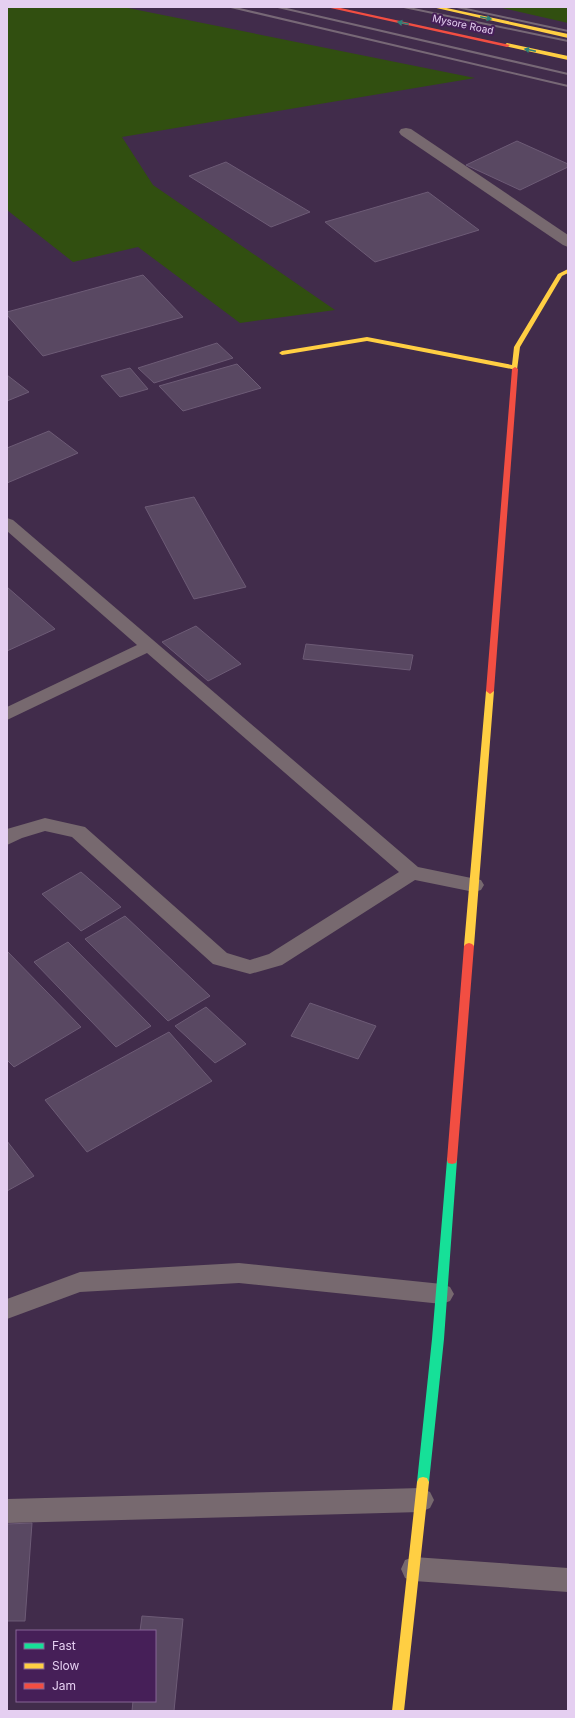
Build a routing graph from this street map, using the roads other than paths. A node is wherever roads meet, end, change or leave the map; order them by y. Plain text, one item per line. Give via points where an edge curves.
1 (329, 7) edge
2 (435, 7) edge
3 (568, 36) edge
4 (568, 58) edge
5 (406, 132) dead end
6 (568, 242) edge
7 (568, 271) edge
8 (282, 353) dead end
9 (515, 368) junction
10 (7, 523) edge
11 (149, 646) junction
12 (7, 714) edge
13 (7, 838) edge
14 (412, 873) junction
15 (474, 885) junction
16 (442, 1294) junction
17 (7, 1309) edge
18 (421, 1500) junction
19 (7, 1511) edge
20 (414, 1569) junction
21 (568, 1580) edge
22 (398, 1711) edge

4 -> 1 main road, Mysore Road
2 -> 3 main road, Mysore Road
5 - 6 street
7 - 9 main road via 560,275 517,347
8 - 9 main road via 367,339
9 - 15 main road
10 - 11 lane
11 - 12 lane
11 - 14 lane
13 - 14 lane via 45,824 78,832 220,959 250,967 275,960
14 - 15 lane
15 - 16 main road
16 - 17 lane via 239,1273 80,1282
16 - 18 main road
18 - 19 lane
18 - 20 main road
20 - 21 lane
20 - 22 main road

